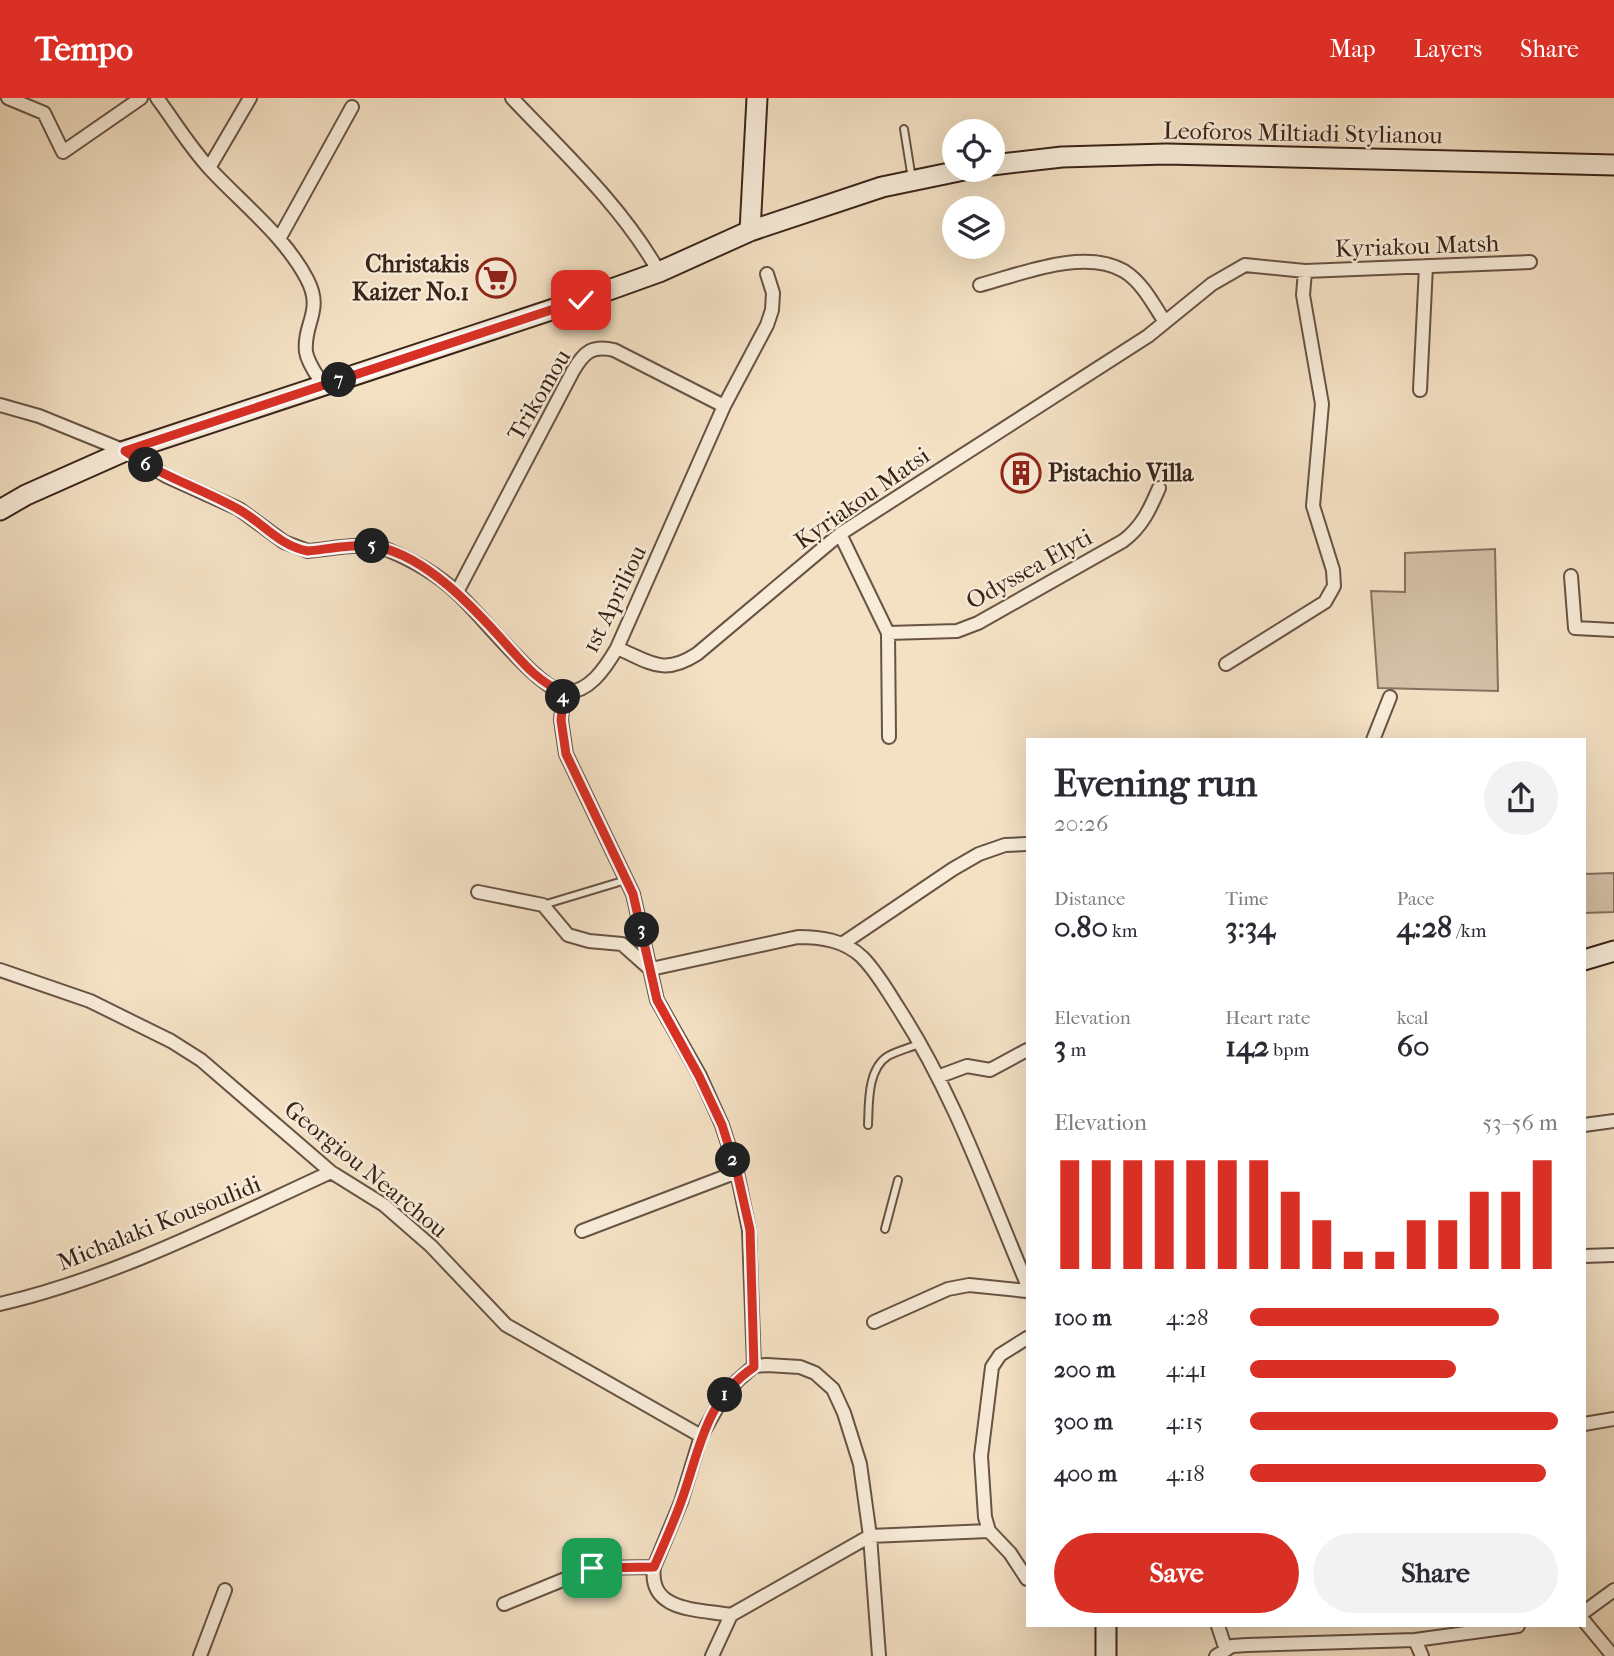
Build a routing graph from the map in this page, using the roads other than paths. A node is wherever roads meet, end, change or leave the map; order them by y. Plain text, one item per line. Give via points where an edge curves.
1 (8, 98) edge
2 (141, 98) edge
3 (157, 98) edge
4 (250, 98) edge
5 (512, 98) edge
6 (757, 98) edge
7 (352, 107) dead end
8 (904, 129) dead end
9 (1005, 164) edge
10 (1614, 165) edge
11 (209, 168) junction
12 (942, 175) edge
13 (912, 181) junction
14 (750, 231) junction
15 (279, 239) junction
16 (1530, 262) dead end
17 (1426, 266) junction
18 (1305, 271) junction
19 (659, 272) junction
20 (767, 274) dead end
21 (980, 285) dead end
22 (1165, 322) junction
23 (323, 385) junction
24 (1420, 390) dead end
25 (0, 405) edge
26 (724, 405) junction
27 (125, 451) junction
28 (1160, 488) dead end
29 (0, 510) edge
30 (840, 534) junction
31 (1571, 576) dead end
32 (457, 592) junction
33 (1614, 630) edge
34 (888, 633) junction
35 (617, 648) junction
36 (1226, 664) dead end
37 (564, 692) junction
38 (1390, 697) dead end
39 (889, 737) dead end
40 (1374, 738) edge
41 (1026, 844) edge
42 (626, 880) junction
43 (478, 892) dead end
44 (543, 905) junction
45 (842, 944) junction
46 (1614, 951) edge
47 (1586, 959) edge
48 (650, 969) junction
49 (0, 970) edge
50 (921, 1043) junction
51 (1026, 1051) edge
52 (940, 1076) junction
53 (1614, 1121) edge
54 (867, 1125) dead end
55 (1586, 1125) edge
56 (331, 1172) junction
57 (737, 1172) junction
58 (898, 1180) dead end
59 (885, 1229) dead end
60 (582, 1231) dead end
61 (1614, 1255) edge
62 (1586, 1256) edge
63 (1026, 1282) edge
64 (1026, 1292) edge
65 (0, 1304) edge
66 (874, 1322) dead end
67 (1026, 1339) edge
68 (754, 1367) junction
69 (1614, 1419) edge
70 (1586, 1424) edge
71 (701, 1436) junction
72 (989, 1531) junction
73 (870, 1536) junction
74 (654, 1567) junction
75 (1026, 1577) edge
76 (225, 1590) dead end
77 (1614, 1590) edge
78 (504, 1604) dead end
79 (1586, 1611) edge
80 (731, 1615) junction
81 (1586, 1623) edge
82 (1106, 1627) edge
83 (1218, 1627) edge
84 (1511, 1627) edge
85 (1415, 1640) junction
86 (1221, 1653) edge
87 (200, 1656) edge
88 (712, 1656) edge
89 (879, 1656) edge
90 (1106, 1656) edge
91 (1422, 1656) edge
92 (1613, 1656) edge

1 - 2 street via 44,113 64,152
3 - 11 street
4 - 11 street
5 - 19 street via 624,217
6 - 14 main road
7 - 15 street
8 - 13 lane
9 - 10 main road, Leoforos Miltiadi Stylianou via 1166,154
11 - 15 street
12 - 13 main road
13 - 14 main road
14 - 19 main road
15 - 23 street via 312,289 315,304 306,351
16 - 17 street, Kyriakou Matsh
17 - 18 street, Kyriakou Matsh
17 - 24 street
18 - 22 street, Kyriakou Matsh via 1245,265 1212,284
18 - 36 street via 1303,295 1322,404 1312,506 1334,586 1325,602
19 - 23 main road
20 - 26 street, 1st Apriliou via 772,310
21 - 22 street via 1055,264 1100,263 1124,271 1143,288
22 - 30 street, Kyriakou Matsi
23 - 27 main road
25 - 27 street
26 - 32 street, Trikomou via 614,349 590,350 573,371
26 - 35 street, 1st Apriliou
27 - 29 main road
27 - 32 street via 166,476 239,509 298,549 386,549
28 - 34 street, Odyssea Elyti via 1146,518 1124,541 978,624 957,631
30 - 34 street
30 - 35 street, Kyriakou Matsi via 684,663 657,665
31 - 33 street via 1574,628
32 - 37 street via 540,678
34 - 39 street
35 - 37 street, 1st Apriliou via 595,679
37 - 42 street via 561,720 566,754
38 - 40 street
41 - 45 street via 979,854
42 - 44 lane
42 - 48 street
43 - 44 street
44 - 48 street via 568,935 622,944
45 - 48 street via 798,937
45 - 50 street via 862,958 879,979
46 - 47 main road
48 - 57 street via 657,1000 722,1125
49 - 56 street, Georgiou Nearchou via 90,1001 171,1041 222,1078
50 - 52 street
50 - 54 lane via 879,1063 870,1088
51 - 52 street via 990,1070 967,1066
52 - 63 street
53 - 55 street
56 - 65 street, Michalaki Kousoulidi via 153,1254
56 - 71 street, Georgiou Nearchou via 384,1205 431,1246 506,1325
57 - 60 street
57 - 68 street via 750,1230
58 - 59 lane
61 - 62 street
64 - 66 street via 969,1285 948,1289
67 - 72 street via 1000,1355 991,1373 982,1456
68 - 71 street via 719,1404
68 - 73 street via 800,1367 833,1389 860,1464
69 - 70 street
71 - 74 street
72 - 73 street
72 - 75 street
73 - 80 street
73 - 89 street
74 - 78 street via 592,1568
74 - 80 street via 656,1591 670,1603
76 - 87 street
77 - 79 street
80 - 88 street
81 - 92 street
82 - 90 main road
83 - 86 street
84 - 85 street
85 - 86 street via 1247,1644
85 - 91 street

